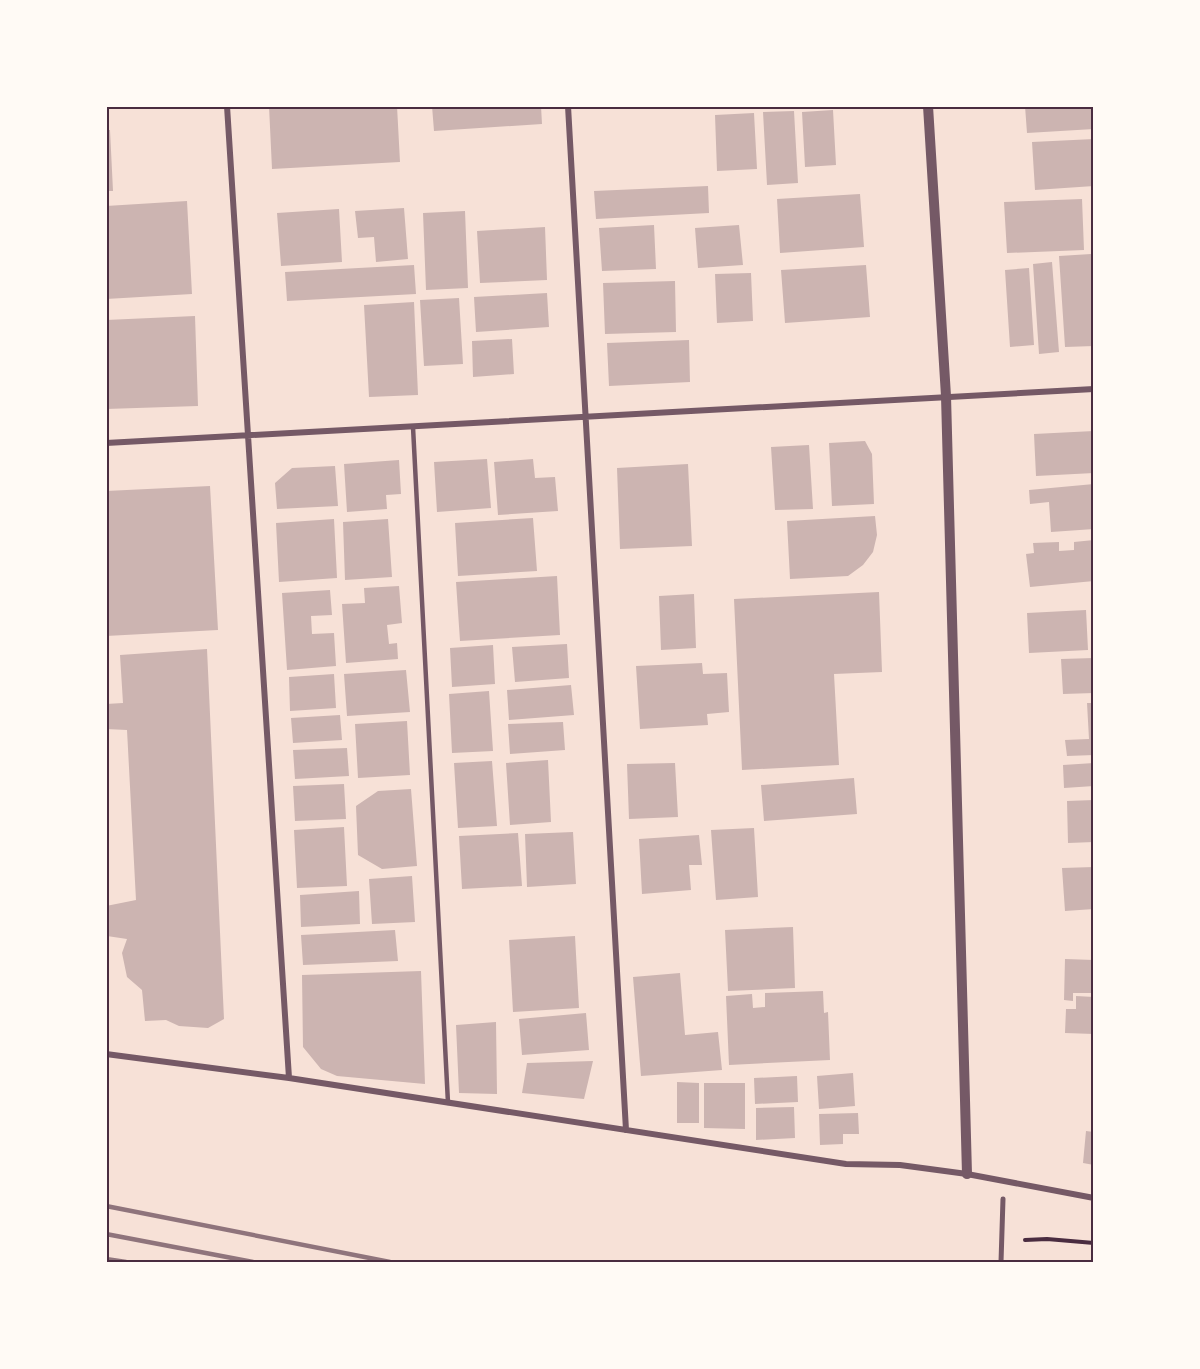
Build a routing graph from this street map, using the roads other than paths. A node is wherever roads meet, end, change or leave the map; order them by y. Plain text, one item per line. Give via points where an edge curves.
1 (227, 106) edge
2 (568, 106) edge
3 (928, 106) edge
4 (1094, 389) edge
5 (946, 396) junction
6 (586, 417) junction
7 (412, 427) junction
8 (249, 435) junction
9 (106, 443) edge
10 (106, 1054) edge
11 (289, 1078) junction
12 (448, 1103) junction
13 (626, 1130) junction
14 (967, 1174) junction
15 (1094, 1198) edge
16 (1003, 1199) dead end
17 (1001, 1263) edge

1 - 8 street
2 - 6 street
3 - 5 street
4 - 5 street
5 - 6 street
5 - 14 street
6 - 7 street
6 - 13 street
7 - 8 street
7 - 12 lane
8 - 9 street
8 - 11 street
10 - 11 street
11 - 12 street
12 - 13 street
13 - 14 street via 846,1164 900,1165
14 - 15 street
16 - 17 street

